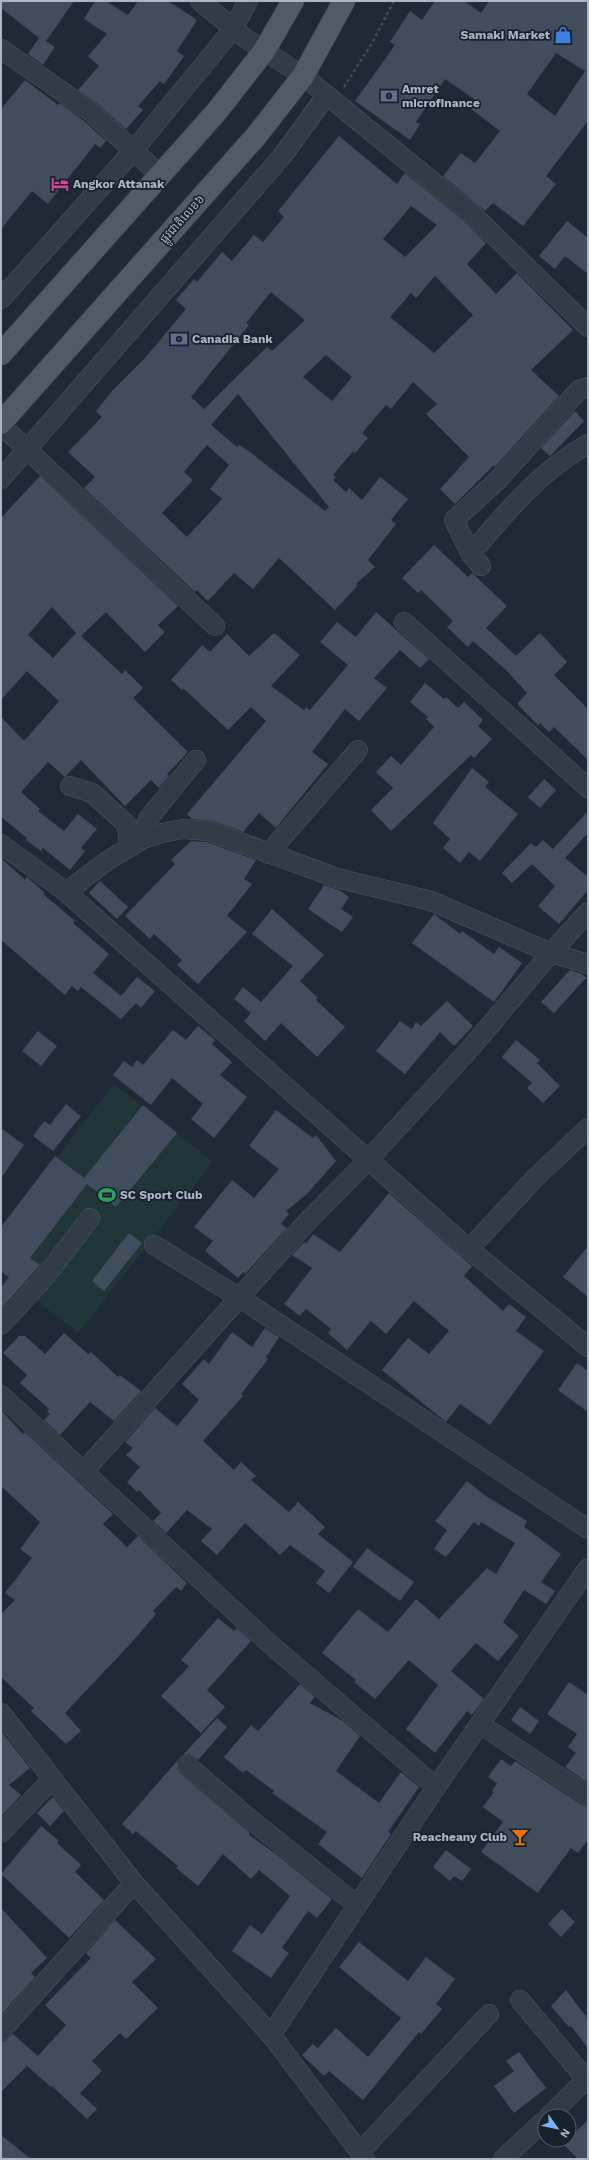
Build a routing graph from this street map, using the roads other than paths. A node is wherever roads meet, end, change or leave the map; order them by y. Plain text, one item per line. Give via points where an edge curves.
1 (200, 1) edge
2 (248, 1) edge
3 (293, 1) edge
4 (344, 1) edge
5 (233, 29) junction
6 (1, 49) edge
7 (264, 51) junction
8 (303, 76) junction
9 (326, 96) junction
10 (133, 151) junction
11 (160, 176) junction
12 (1, 299) edge
13 (588, 327) edge
14 (1, 354) edge
15 (588, 387) edge
16 (1, 424) edge
17 (588, 444) edge
18 (27, 450) junction
19 (1, 480) edge
20 (404, 622) dead end
21 (215, 626) dead end
22 (358, 750) dead end
23 (196, 760) dead end
24 (70, 786) dead end
25 (588, 788) edge
26 (1, 844) edge
27 (134, 844) junction
28 (268, 854) junction
29 (66, 892) junction
30 (588, 912) edge
31 (551, 953) junction
32 (588, 964) edge
33 (588, 1128) edge
34 (369, 1159) junction
35 (90, 1218) dead end
36 (154, 1245) dead end
37 (469, 1249) junction
38 (240, 1298) junction
39 (1, 1325) edge
40 (588, 1347) edge
41 (1, 1395) edge
42 (84, 1471) junction
43 (588, 1529) edge
44 (588, 1568) edge
45 (1, 1713) edge
46 (480, 1724) junction
47 (188, 1764) dead end
48 (52, 1779) junction
49 (436, 1787) junction
50 (588, 1796) edge
51 (1, 1834) edge
52 (134, 1883) junction
53 (357, 1905) junction
54 (520, 2000) dead end
55 (489, 2014) dead end
56 (1, 2031) edge
57 (272, 2035) junction
58 (587, 2078) edge
59 (557, 2108) edge
60 (537, 2127) edge
61 (363, 2156) edge
62 (503, 2159) edge

1 - 5 street
2 - 5 street
3 - 7 main road
4 - 8 main road, ផ្លូវជាតិលេខ៦
5 - 7 street
5 - 10 street
6 - 10 street via 90,111
7 - 8 street
7 - 11 main road via 218,110
8 - 9 street
8 - 16 main road, ផ្លូវជាតិលេខ៦ via 257,135
9 - 13 street via 470,212
9 - 18 street via 283,154
10 - 11 street
10 - 12 street
11 - 14 main road
15 - 17 street via 579,390 498,480 454,520 476,560 522,495 570,454
16 - 18 street
18 - 19 street
18 - 21 street
20 - 25 street
22 - 28 street
23 - 27 street via 148,819
24 - 27 street via 92,793 120,818 127,825
26 - 29 street
27 - 28 street via 162,832 194,829 208,831
27 - 29 street
28 - 31 street via 337,878 431,901
29 - 34 street
30 - 31 street
31 - 32 street
31 - 34 street via 468,1051
33 - 37 street via 535,1178
34 - 37 street
34 - 38 street via 307,1222
35 - 39 street via 45,1276
36 - 38 street
37 - 40 street
38 - 42 street
38 - 43 street
41 - 42 street
42 - 49 street via 270,1644
44 - 46 street
45 - 48 street
46 - 49 street
46 - 50 street
47 - 53 street via 244,1814
48 - 51 street
48 - 52 street
49 - 53 street
52 - 56 street
52 - 57 street
53 - 57 street
54 - 58 street
55 - 61 street
57 - 61 street
58 - 59 street
60 - 62 street

